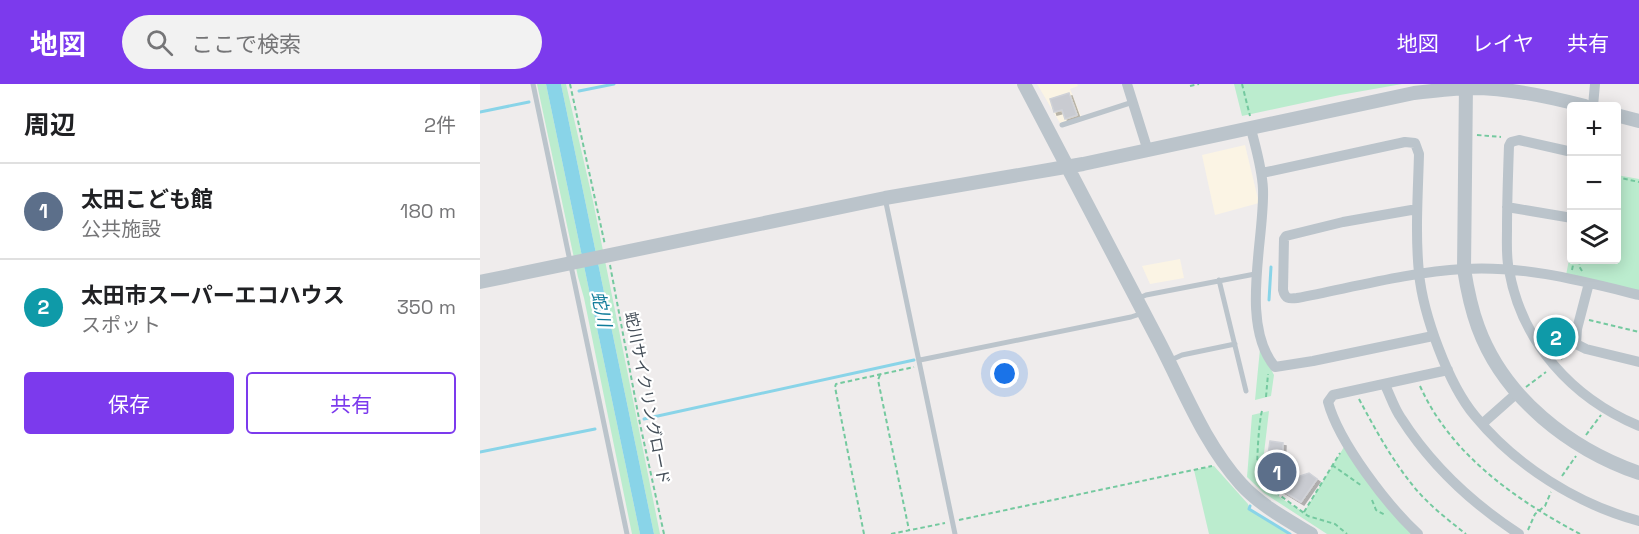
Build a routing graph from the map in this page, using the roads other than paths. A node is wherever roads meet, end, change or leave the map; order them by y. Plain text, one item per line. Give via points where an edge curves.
1 (533, 84) edge
2 (1023, 84) edge
3 (1127, 84) edge
4 (1595, 84) edge
5 (1466, 86) edge
6 (1133, 102) junction
7 (1567, 102) edge
8 (1593, 102) edge
9 (1621, 116) edge
10 (1639, 121) edge
11 (1251, 124) junction
12 (1062, 125) dead end
13 (1148, 151) junction
14 (1567, 151) edge
15 (1067, 167) junction
16 (1262, 173) junction
17 (885, 198) junction
18 (1507, 207) junction
19 (1417, 209) junction
20 (1567, 217) edge
21 (572, 263) junction
22 (1464, 269) junction
23 (1509, 270) junction
24 (1256, 274) junction
25 (1419, 275) junction
26 (1219, 280) junction
27 (480, 282) edge
28 (1589, 283) junction
29 (1639, 295) edge
30 (1137, 299) junction
31 (1144, 313) junction
32 (1433, 336) junction
33 (1235, 344) junction
34 (1169, 361) junction
35 (1639, 362) edge
36 (920, 363) junction
37 (1448, 370) junction
38 (1385, 385) junction
39 (1246, 391) dead end
40 (1521, 391) junction
41 (1482, 424) junction
42 (1639, 426) edge
43 (1639, 473) edge
44 (1639, 521) edge
45 (1523, 533) edge
46 (627, 534) edge
47 (955, 534) edge
48 (1311, 534) edge
49 (1418, 534) edge

1 - 21 lane
2 - 15 street
3 - 6 street
4 - 8 street
5 - 7 street
5 - 11 street
5 - 22 street
6 - 12 lane
6 - 13 street
9 - 10 street
11 - 13 street
11 - 16 street
13 - 15 street
14 - 18 street via 1519,140 1511,142
15 - 17 street
15 - 30 street
16 - 19 street via 1412,141 1418,147
16 - 24 street via 1263,207
17 - 21 street
17 - 36 lane
18 - 20 street
18 - 23 street
19 - 25 street
19 - 25 street via 1286,236 1283,290 1288,299
21 - 27 street
21 - 46 lane
22 - 23 street
22 - 25 street
22 - 40 street via 1478,328 1497,364
23 - 28 street
23 - 42 street via 1524,318 1548,360 1585,396
24 - 26 lane
24 - 32 street via 1261,337 1275,367
25 - 32 street
26 - 30 lane
26 - 33 lane
28 - 29 street
28 - 35 street via 1576,344
30 - 31 street
31 - 34 street
31 - 36 lane
32 - 37 street
33 - 34 lane
33 - 39 lane
34 - 48 street via 1198,421 1240,483 1257,500
36 - 47 lane
37 - 38 street
37 - 41 street
38 - 45 street via 1400,417 1441,469 1475,503
38 - 49 street via 1333,395 1328,402 1348,444 1388,502
40 - 41 street
40 - 43 street via 1552,426 1605,460
41 - 44 street via 1508,450 1556,485

